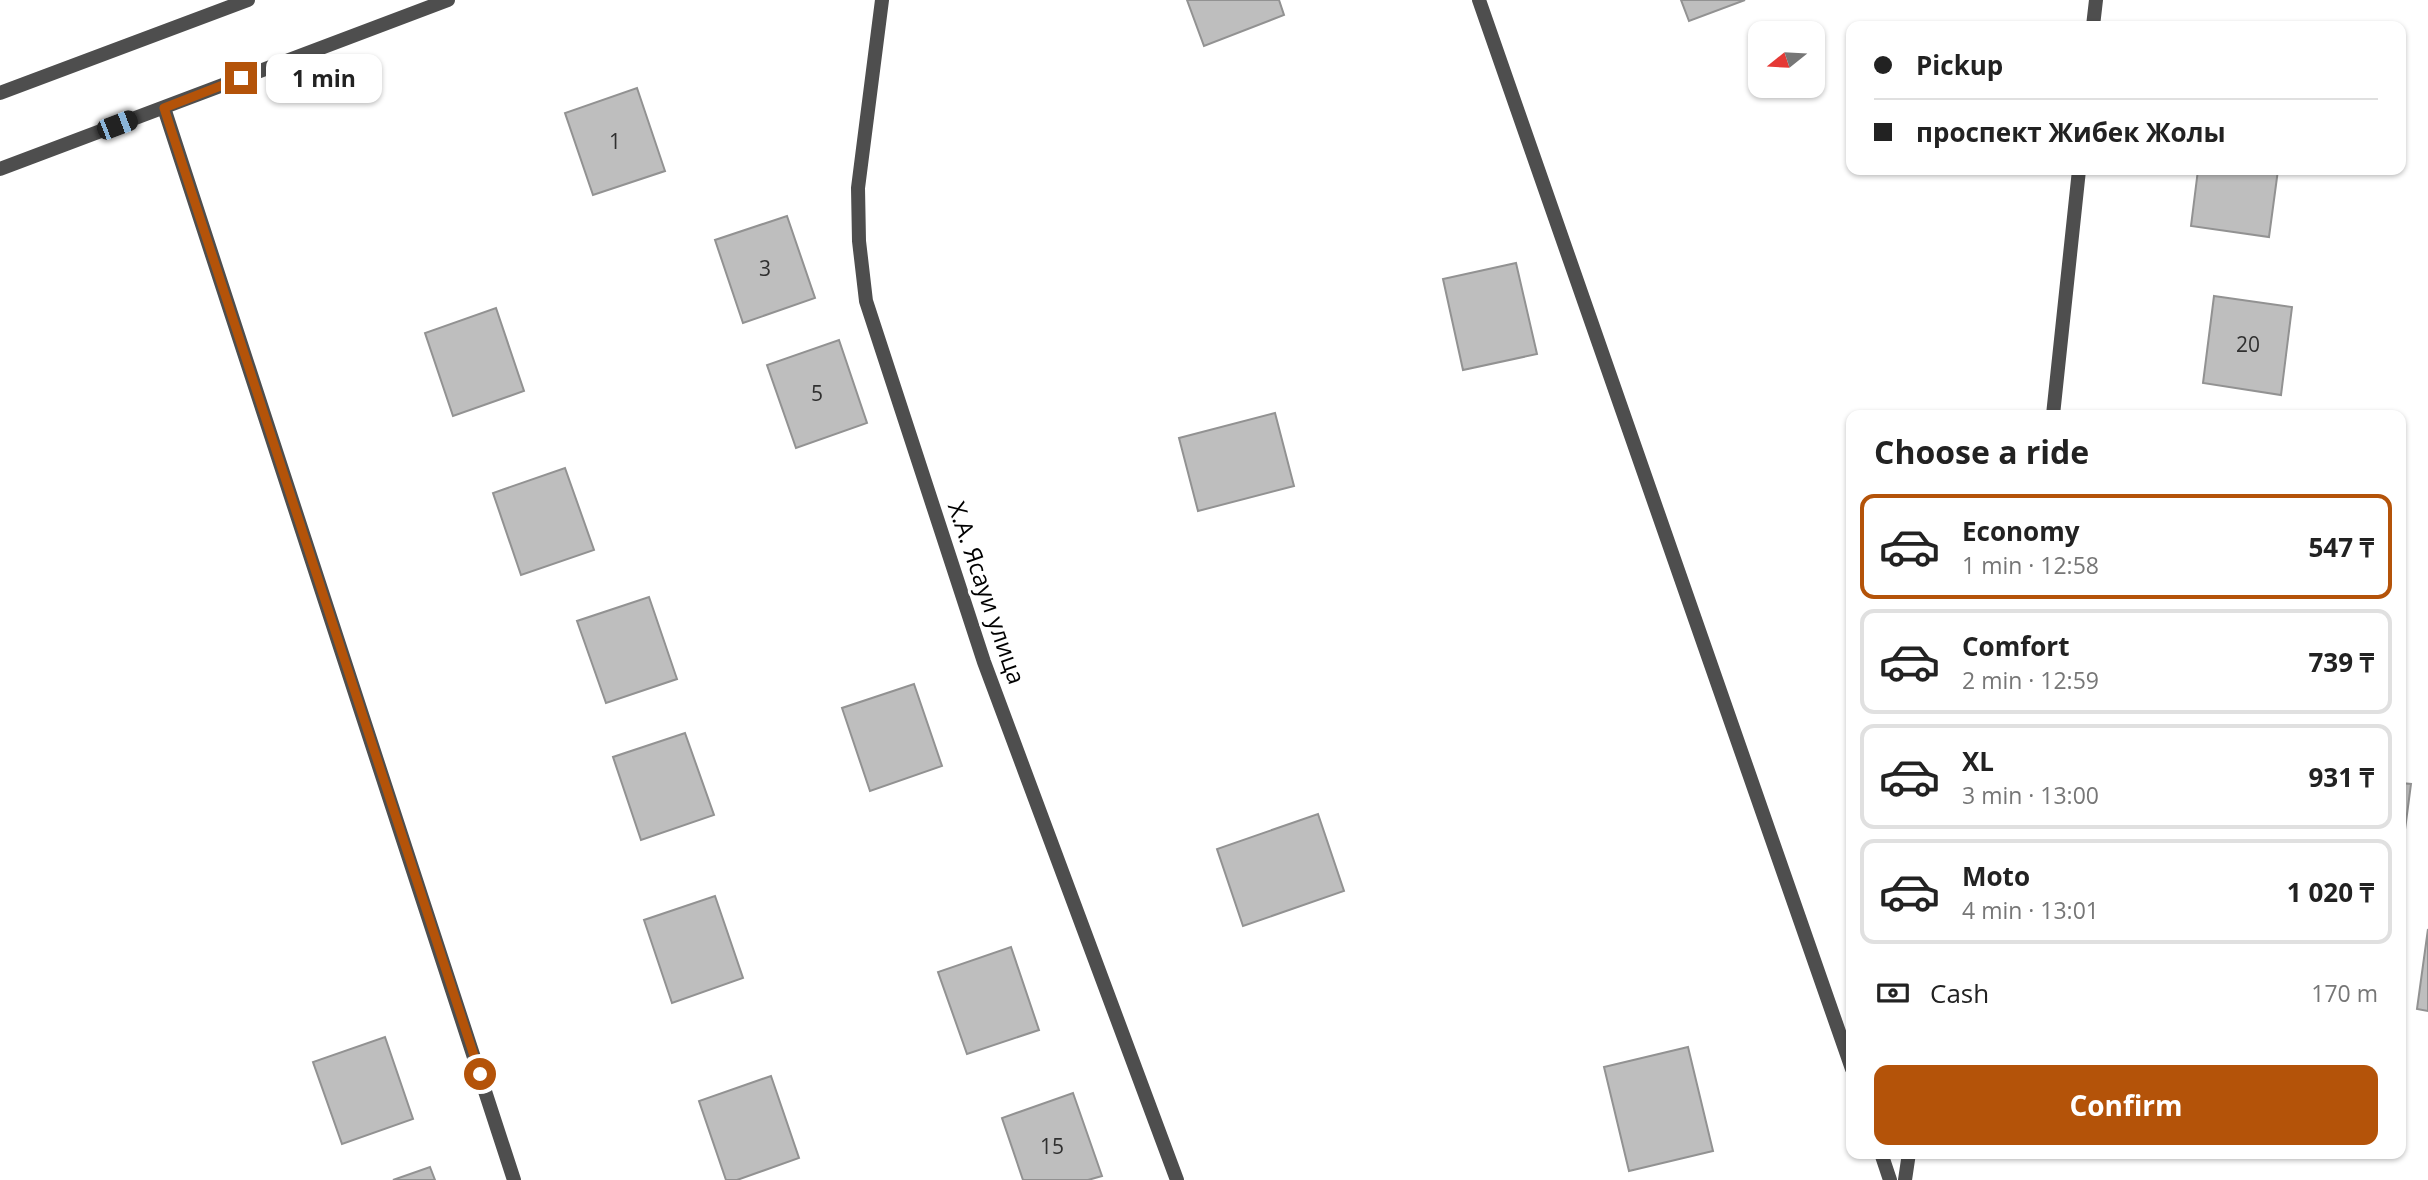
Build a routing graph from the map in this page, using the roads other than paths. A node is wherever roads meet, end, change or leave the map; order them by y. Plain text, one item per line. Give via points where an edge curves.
1 (248, 0) edge
2 (448, 0) edge
3 (882, 0) edge
4 (1479, 0) edge
5 (2096, 0) edge
6 (2094, 21) edge
7 (0, 93) edge
8 (164, 108) junction
9 (0, 169) edge
10 (2078, 175) edge
11 (2054, 410) edge
12 (1846, 1052) edge
13 (1883, 1159) edge
14 (1908, 1159) edge
15 (514, 1180) edge
16 (1177, 1180) edge
17 (1890, 1180) edge
18 (1905, 1180) edge

1 - 7 street
2 - 8 street
3 - 16 street, Х.А. Ясауи улица via 858,188 866,301 984,662
4 - 12 street
5 - 6 street
8 - 9 street
8 - 15 street
10 - 11 street
13 - 17 street
14 - 18 street

